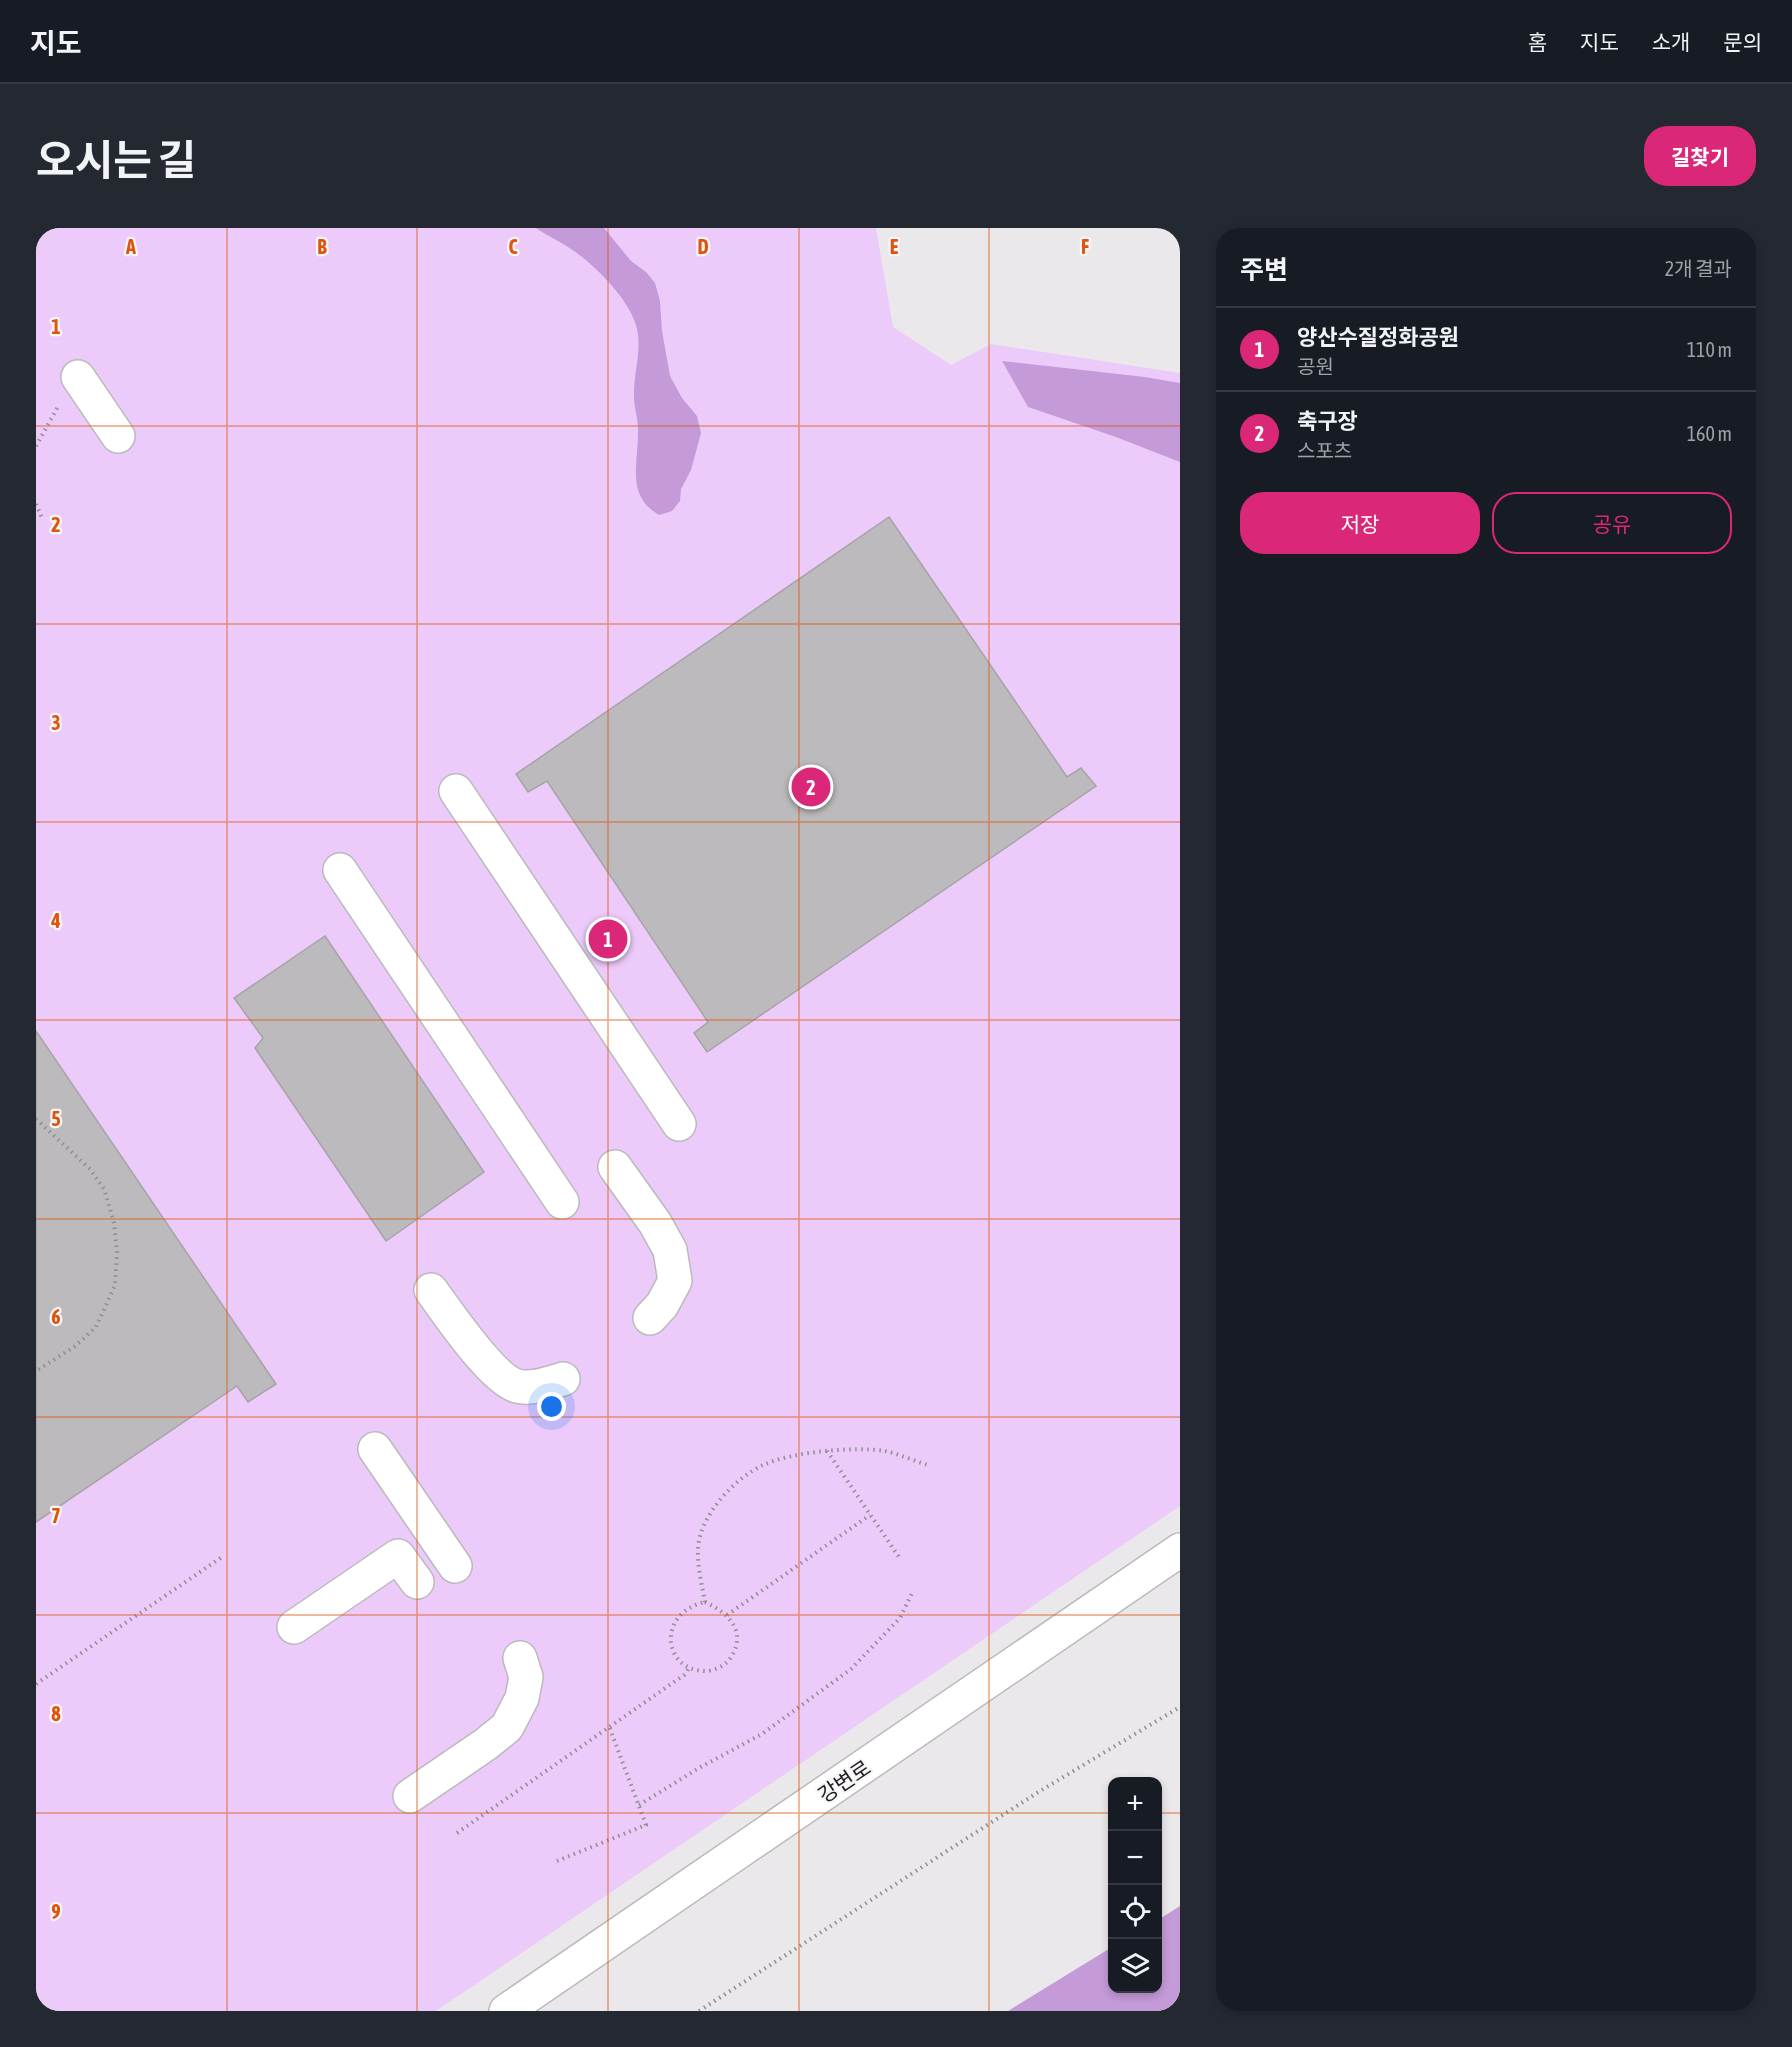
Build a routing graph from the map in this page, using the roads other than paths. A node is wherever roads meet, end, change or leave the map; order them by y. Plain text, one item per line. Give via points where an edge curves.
1 (71, 387) road end
2 (118, 436) dead end
3 (456, 791) dead end
4 (340, 870) dead end
5 (679, 1124) dead end
6 (615, 1167) dead end
7 (562, 1202) dead end
8 (430, 1290) dead end
9 (650, 1318) dead end
10 (563, 1379) dead end
11 (375, 1449) dead end
12 (1180, 1550) edge
13 (455, 1566) dead end
14 (417, 1582) dead end
15 (294, 1627) dead end
16 (520, 1658) dead end
17 (410, 1796) dead end
18 (506, 2011) edge

1 - 2 street
3 - 5 street
4 - 7 street
6 - 9 street via 670,1250 675,1281
8 - 10 street via 477,1352 500,1375 517,1386 540,1386
11 - 13 street
12 - 18 street, 강변로
14 - 15 street via 398,1556
16 - 17 street via 526,1677 522,1698 507,1727

